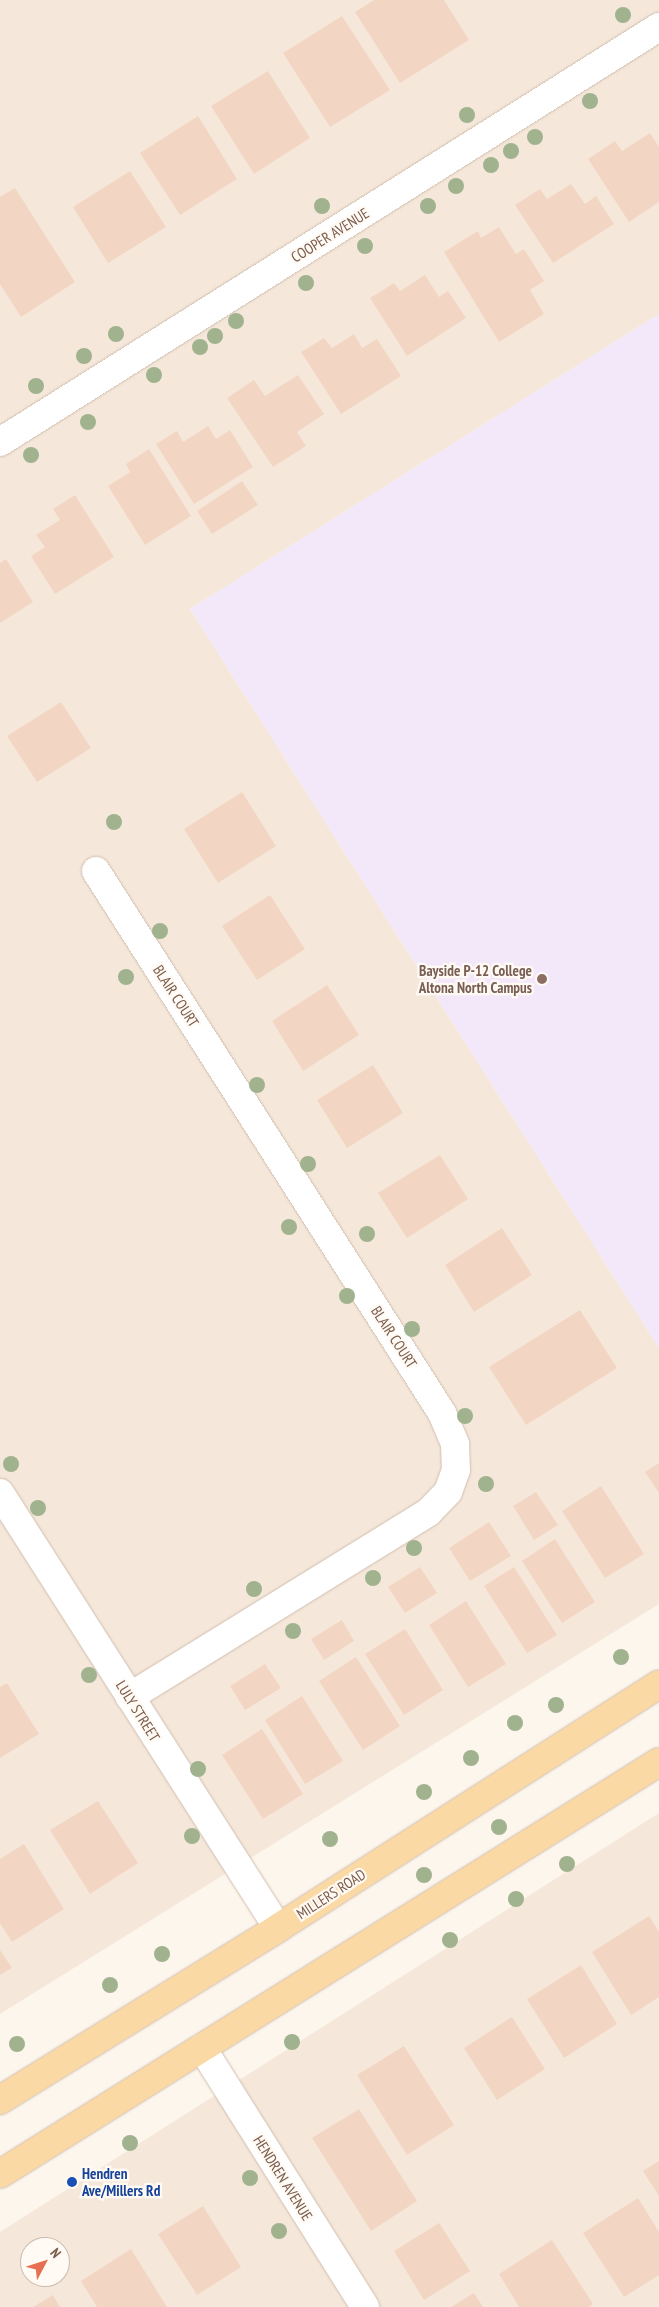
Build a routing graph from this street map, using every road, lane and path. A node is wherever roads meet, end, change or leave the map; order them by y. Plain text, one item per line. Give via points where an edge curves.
1 (659, 27) edge
2 (0, 442) edge
3 (96, 871) dead end
4 (0, 1493) edge
5 (659, 1684) edge
6 (130, 1697) junction
7 (659, 1762) edge
8 (278, 1928) junction
9 (202, 2048) junction
10 (0, 2100) edge
11 (0, 2174) edge
12 (365, 2307) edge

1 - 2 street, COOPER AVENUE
3 - 6 street, BLAIR COURT via 442,1412 455,1444 456,1470 448,1492 428,1512
4 - 6 street, LULY STREET
5 - 8 main road, MILLERS ROAD
6 - 8 street, LULY STREET
7 - 9 main road
8 - 10 main road, MILLERS ROAD
9 - 11 main road
9 - 12 street, HENDREN AVENUE

